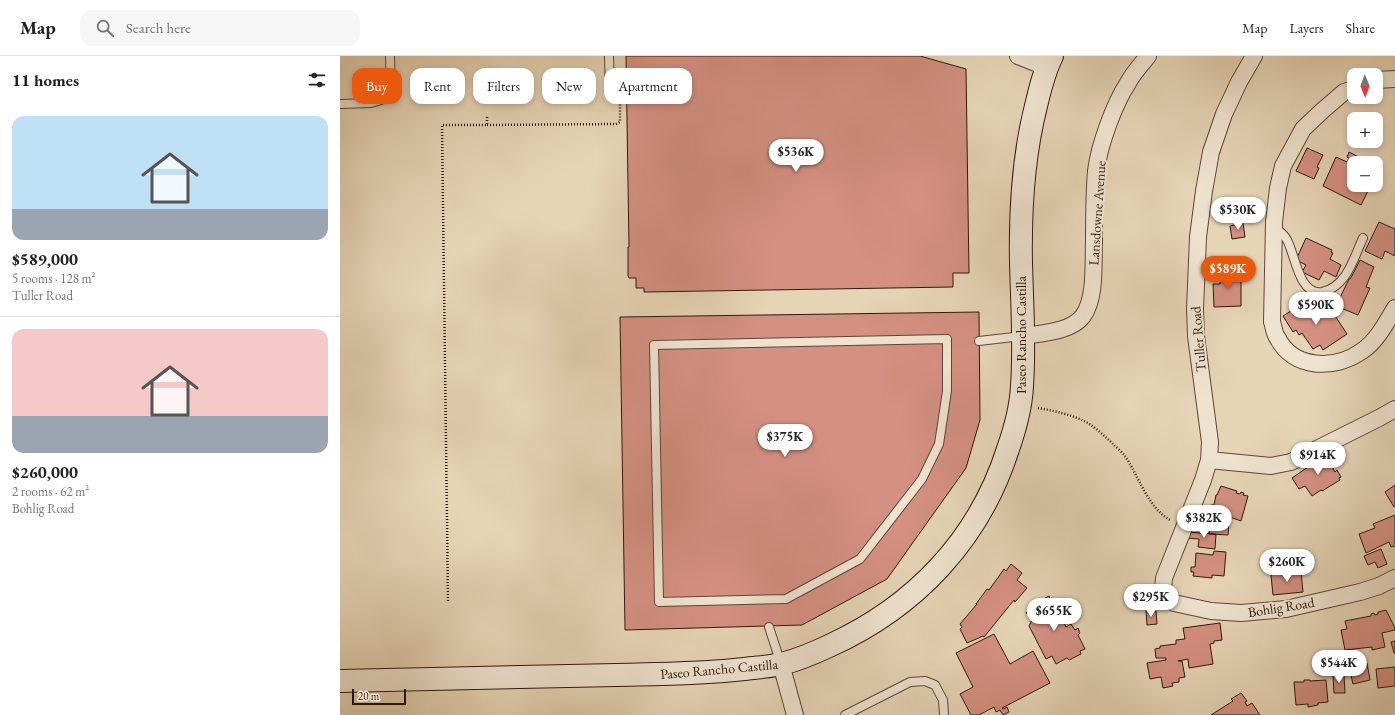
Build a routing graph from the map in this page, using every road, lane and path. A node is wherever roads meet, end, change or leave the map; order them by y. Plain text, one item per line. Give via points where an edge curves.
1 (390, 56) edge
2 (608, 56) edge
3 (1018, 56) edge
4 (1148, 56) edge
5 (1254, 56) edge
6 (1049, 62) edge
7 (609, 68) edge
8 (1395, 79) edge
9 (1383, 80) edge
10 (1347, 91) edge
11 (340, 104) edge
12 (620, 104) edge
13 (487, 116) dead end
14 (487, 125) junction
15 (1274, 227) junction
16 (1363, 238) dead end
17 (1395, 308) edge
18 (1024, 336) junction
19 (979, 341) dead end
20 (1020, 405) junction
21 (1395, 409) edge
22 (1209, 460) junction
23 (1185, 528) junction
24 (1395, 578) edge
25 (1166, 598) joint
26 (448, 601) dead end
27 (659, 602) joint
28 (769, 627) dead end
29 (781, 664) junction
30 (340, 681) edge
31 (795, 715) edge
32 (845, 715) edge
33 (944, 715) edge

1 - 11 lane via 390,97 371,103
2 - 7 lane
3 - 6 street
4 - 18 street, Lansdowne Avenue via 1128,82 1116,105 1096,170 1093,286 1088,307 1082,317 1072,325 1052,332
5 - 22 street, Tuller Road via 1224,114 1211,152 1198,237 1194,309 1210,442
6 - 18 street, Paseo Rancho Castilla via 1031,125 1026,155 1021,216
8 - 9 street
10 - 15 street via 1303,129 1283,166
12 - 14 path via 620,122 616,124
13 - 14 path
14 - 26 path via 442,125
15 - 16 lane via 1282,232 1287,240 1303,282 1317,292 1332,288 1343,278
15 - 17 street via 1272,322 1276,337 1288,353 1304,362 1324,365 1345,360 1363,351 1378,335
18 - 19 lane
18 - 20 street, Paseo Rancho Castilla
20 - 23 path via 1057,412 1088,423 1124,455 1136,477 1165,517
20 - 29 street, Paseo Rancho Castilla via 1012,439 982,512 938,571 886,615 868,626 804,657
21 - 22 street via 1291,462 1270,466
22 - 23 street, Tuller Road
23 - 25 street, Tuller Road via 1164,578 1163,589
24 - 25 street, Bohlig Road via 1353,594 1286,609 1241,613 1211,611 1174,603
27 - 27 lane via 654,345 947,339 947,391 939,444 922,480 860,559 786,599
28 - 29 lane
29 - 30 street, Paseo Rancho Castilla via 707,673
29 - 31 street
32 - 33 lane via 910,682 925,681 935,685 943,700

